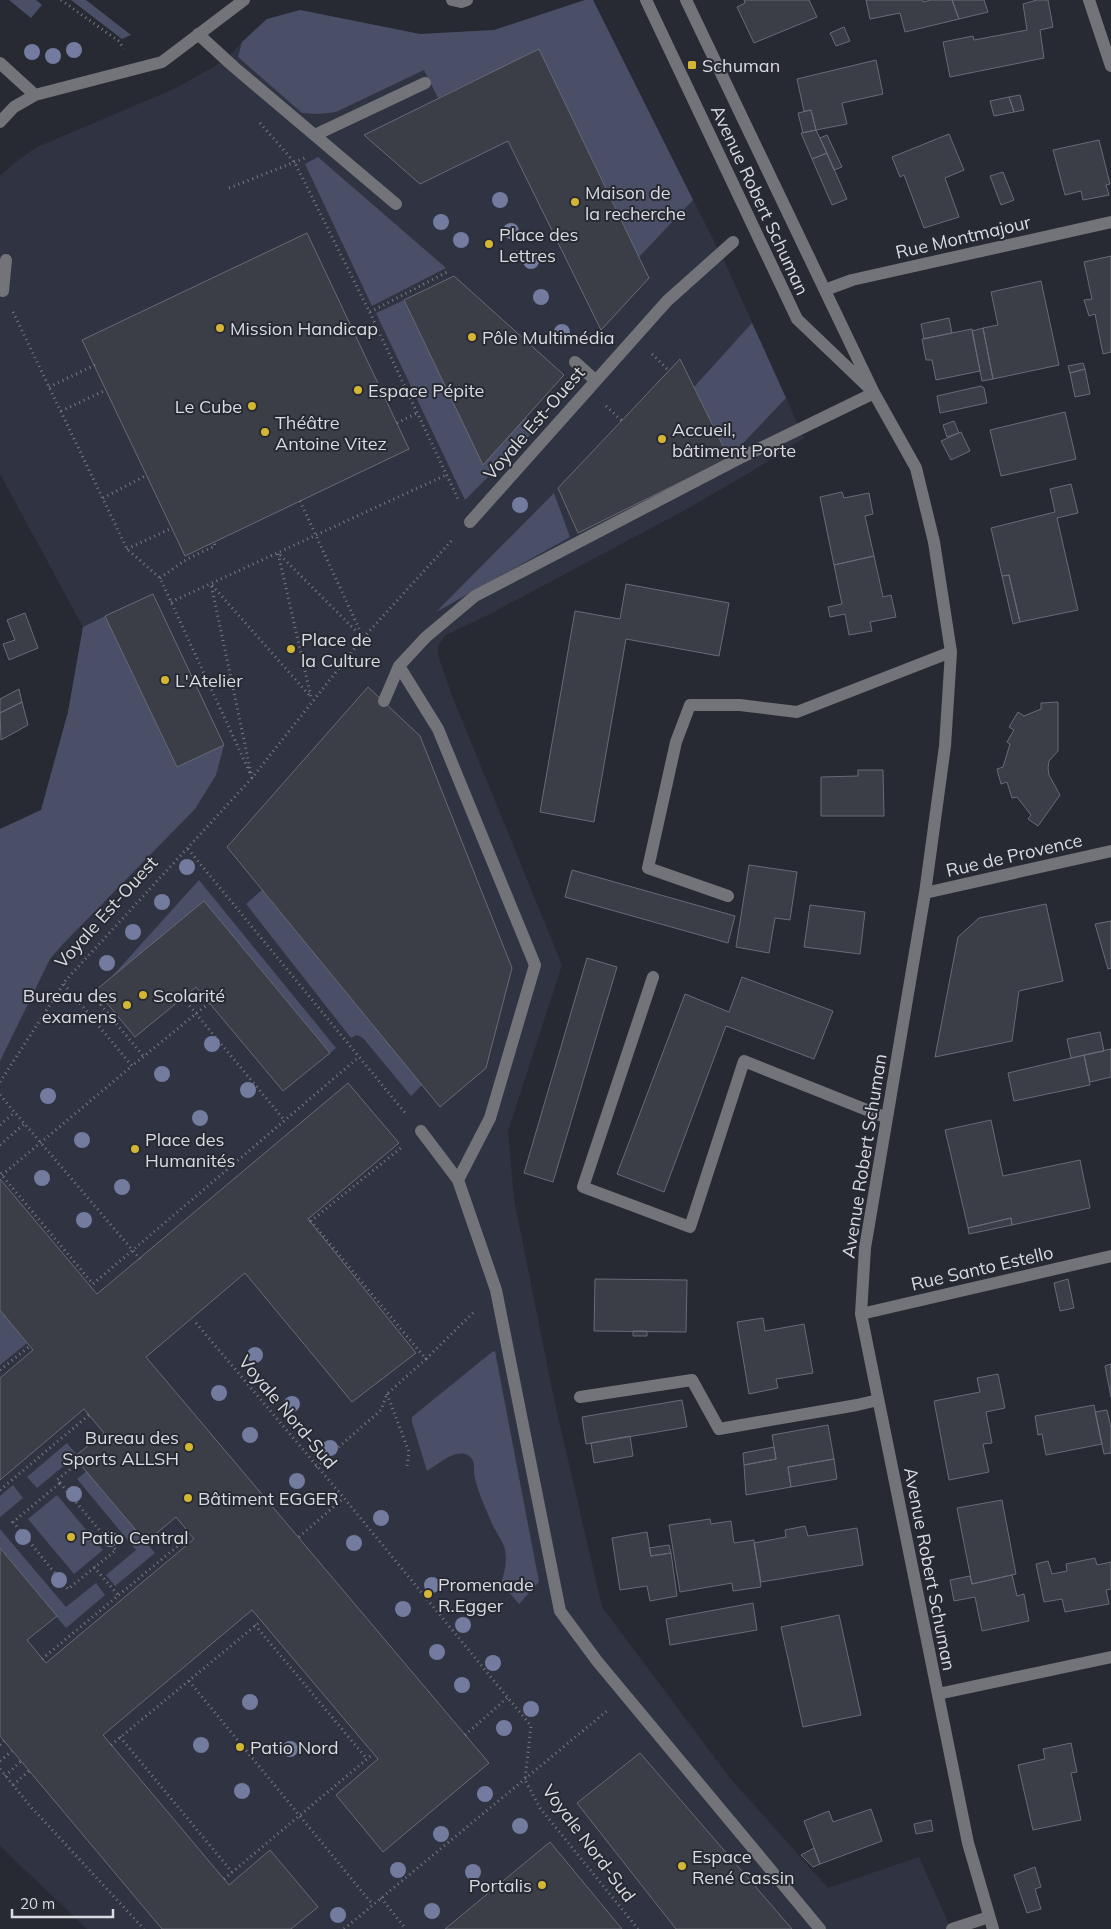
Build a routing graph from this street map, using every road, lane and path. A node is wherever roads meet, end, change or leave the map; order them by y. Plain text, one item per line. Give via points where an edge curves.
1 (61, 0) edge
2 (244, 0) edge
3 (452, 0) edge
4 (467, 0) edge
5 (646, 0) edge
6 (686, 0) edge
7 (1089, 0) edge
8 (198, 34) junction
9 (0, 63) edge
10 (1111, 66) edge
11 (133, 70) junction
12 (424, 83) dead end
13 (35, 95) junction
14 (0, 122) edge
15 (315, 135) junction
16 (229, 188) dead end
17 (396, 204) dead end
18 (1111, 222) edge
19 (733, 242) dead end
20 (6, 260) dead end
21 (449, 271) dead end
22 (825, 290) junction
23 (2, 291) edge
24 (370, 312) junction
25 (574, 362) dead end
26 (95, 365) dead end
27 (595, 380) junction
28 (49, 387) junction
29 (106, 390) dead end
30 (874, 392) junction
31 (61, 411) junction
32 (417, 414) junction
33 (397, 423) dead end
34 (446, 475) junction
35 (147, 476) dead end
36 (103, 498) junction
37 (300, 501) dead end
38 (460, 504) dead end
39 (470, 522) dead end
40 (172, 528) dead end
41 (316, 536) junction
42 (456, 536) dead end
43 (214, 542) dead end
44 (127, 549) junction
45 (278, 553) junction
46 (160, 578) junction
47 (211, 584) junction
48 (171, 602) junction
49 (363, 638) junction
50 (951, 652) junction
51 (399, 666) junction
52 (384, 701) dead end
53 (252, 778) junction
54 (188, 849) junction
55 (1111, 851) edge
56 (925, 893) junction
57 (728, 896) dead end
58 (653, 977) dead end
59 (64, 984) junction
60 (183, 998) dead end
61 (105, 1001) dead end
62 (209, 1003) dead end
63 (196, 1013) junction
64 (144, 1057) junction
65 (359, 1057) junction
66 (132, 1066) junction
67 (0, 1082) edge
68 (0, 1095) edge
69 (14, 1112) junction
70 (887, 1118) junction
71 (285, 1120) junction
72 (0, 1124) edge
73 (25, 1124) junction
74 (420, 1131) junction
75 (40, 1142) junction
76 (0, 1145) edge
77 (1, 1174) edge
78 (458, 1180) junction
79 (133, 1251) junction
80 (1111, 1256) edge
81 (140, 1259) dead end
82 (496, 1290) junction
83 (861, 1314) junction
84 (196, 1323) dead end
85 (30, 1346) dead end
86 (426, 1359) junction
87 (0, 1370) edge
88 (387, 1394) junction
89 (580, 1397) dead end
90 (878, 1400) junction
91 (89, 1415) dead end
92 (79, 1462) dead end
93 (407, 1466) dead end
94 (316, 1467) junction
95 (60, 1483) junction
96 (0, 1490) edge
97 (344, 1498) junction
98 (191, 1535) dead end
99 (299, 1537) dead end
100 (94, 1568) junction
101 (118, 1595) junction
102 (261, 1621) dead end
103 (255, 1626) junction
104 (1111, 1657) edge
105 (42, 1659) dead end
106 (188, 1681) junction
107 (938, 1694) junction
108 (507, 1698) junction
109 (612, 1707) dead end
110 (465, 1735) dead end
111 (120, 1737) junction
112 (4, 1742) dead end
113 (0, 1745) edge
114 (111, 1745) dead end
115 (12, 1750) dead end
116 (373, 1754) dead end
117 (367, 1758) junction
118 (0, 1761) edge
119 (21, 1761) dead end
120 (0, 1769) edge
121 (29, 1771) dead end
122 (5, 1776) junction
123 (525, 1780) junction
124 (13, 1785) junction
125 (300, 1816) junction
126 (232, 1872) junction
127 (224, 1879) dead end
128 (381, 1898) junction
129 (373, 1905) junction
130 (991, 1923) edge
131 (144, 1929) edge
132 (344, 1929) edge
133 (406, 1929) edge
134 (638, 1929) edge
135 (820, 1929) edge
136 (952, 1929) edge

1 - 11 path via 120,42
2 - 8 street
3 - 4 street
5 - 30 street, Avenue Robert Schuman via 797,319
6 - 22 street, Avenue Robert Schuman
7 - 10 street
8 - 11 street via 162,62
8 - 15 street
9 - 13 street
11 - 13 street
12 - 15 street
13 - 14 street via 14,108
15 - 17 street
16 - 24 path via 295,163
18 - 22 street, Rue Montmajour via 852,280
19 - 27 street, Voyale Est-Ouest via 667,301
20 - 23 street
21 - 24 path
22 - 30 street, Avenue Robert Schuman
23 - 28 path
24 - 32 path
25 - 27 street
26 - 28 path
27 - 39 street, Voyale Est-Ouest
28 - 31 path
29 - 31 path
30 - 50 street, Avenue Robert Schuman via 916,468 934,542
30 - 51 street via 475,596
31 - 36 path
32 - 33 path
32 - 34 path
34 - 38 path
34 - 41 path
35 - 36 path
36 - 44 path
37 - 41 path
40 - 44 path
41 - 45 path
41 - 49 path
42 - 49 path
43 - 46 path via 215,546
44 - 46 path
45 - 47 path
45 - 47 path via 311,697
45 - 49 path
46 - 48 path
47 - 48 path
47 - 53 path
48 - 53 path
49 - 53 path, Voyale Est-Ouest
50 - 56 street, Avenue Robert Schuman via 945,746
50 - 57 street via 798,712 740,704 690,705 676,742 648,868
51 - 52 street
51 - 78 street via 438,729 535,965 490,1118
53 - 54 path, Voyale Est-Ouest
54 - 59 path, Voyale Est-Ouest
54 - 65 path
55 - 56 street, Rue de Provence
56 - 70 street, Avenue Robert Schuman
58 - 70 street via 582,1187 690,1227 744,1061
59 - 66 path
59 - 67 path, Voyale Est-Ouest
60 - 63 path
61 - 64 path via 100,1005
62 - 63 path
63 - 64 path
63 - 71 path
64 - 66 path
65 - 71 path
65 - 74 path
66 - 75 path
68 - 69 path
69 - 72 path
69 - 73 path
70 - 83 street, Avenue Robert Schuman via 865,1248
71 - 79 path
73 - 75 path
73 - 76 path
74 - 78 street
74 - 86 path via 312,1221
75 - 77 path
75 - 79 path
77 - 79 path via 93,1284
78 - 82 street
79 - 81 path
80 - 83 street, Rue Santo Estello
82 - 86 path
82 - 135 street via 560,1612
83 - 90 street, Avenue Robert Schuman
84 - 94 path, Voyale Nord-Sud
85 - 87 path
86 - 88 path
88 - 93 path via 409,1452
88 - 94 path via 381,1410
89 - 90 street via 692,1380 719,1429
90 - 107 street, Avenue Robert Schuman
91 - 96 path
92 - 95 path via 58,1480
94 - 97 path, Voyale Nord-Sud
95 - 100 path via 116,1550
95 - 100 path via 13,1522 68,1589
97 - 99 path
97 - 108 path, Voyale Nord-Sud
98 - 101 path
100 - 101 path
101 - 105 path
102 - 103 path
103 - 106 path
103 - 117 path
104 - 107 street
106 - 111 path
106 - 125 path
107 - 130 street, Avenue Robert Schuman via 968,1843
108 - 110 path
108 - 123 path, Voyale Nord-Sud via 530,1726
109 - 123 path
111 - 114 path
111 - 126 path
112 - 113 path
115 - 118 path
116 - 117 path
117 - 125 path
119 - 122 path
120 - 122 path
121 - 124 path
122 - 124 path
123 - 128 path
123 - 134 path, Voyale Nord-Sud via 540,1808
124 - 131 path
125 - 126 path
125 - 129 path
126 - 127 path
128 - 129 path
128 - 133 path
129 - 132 path
130 - 136 street

